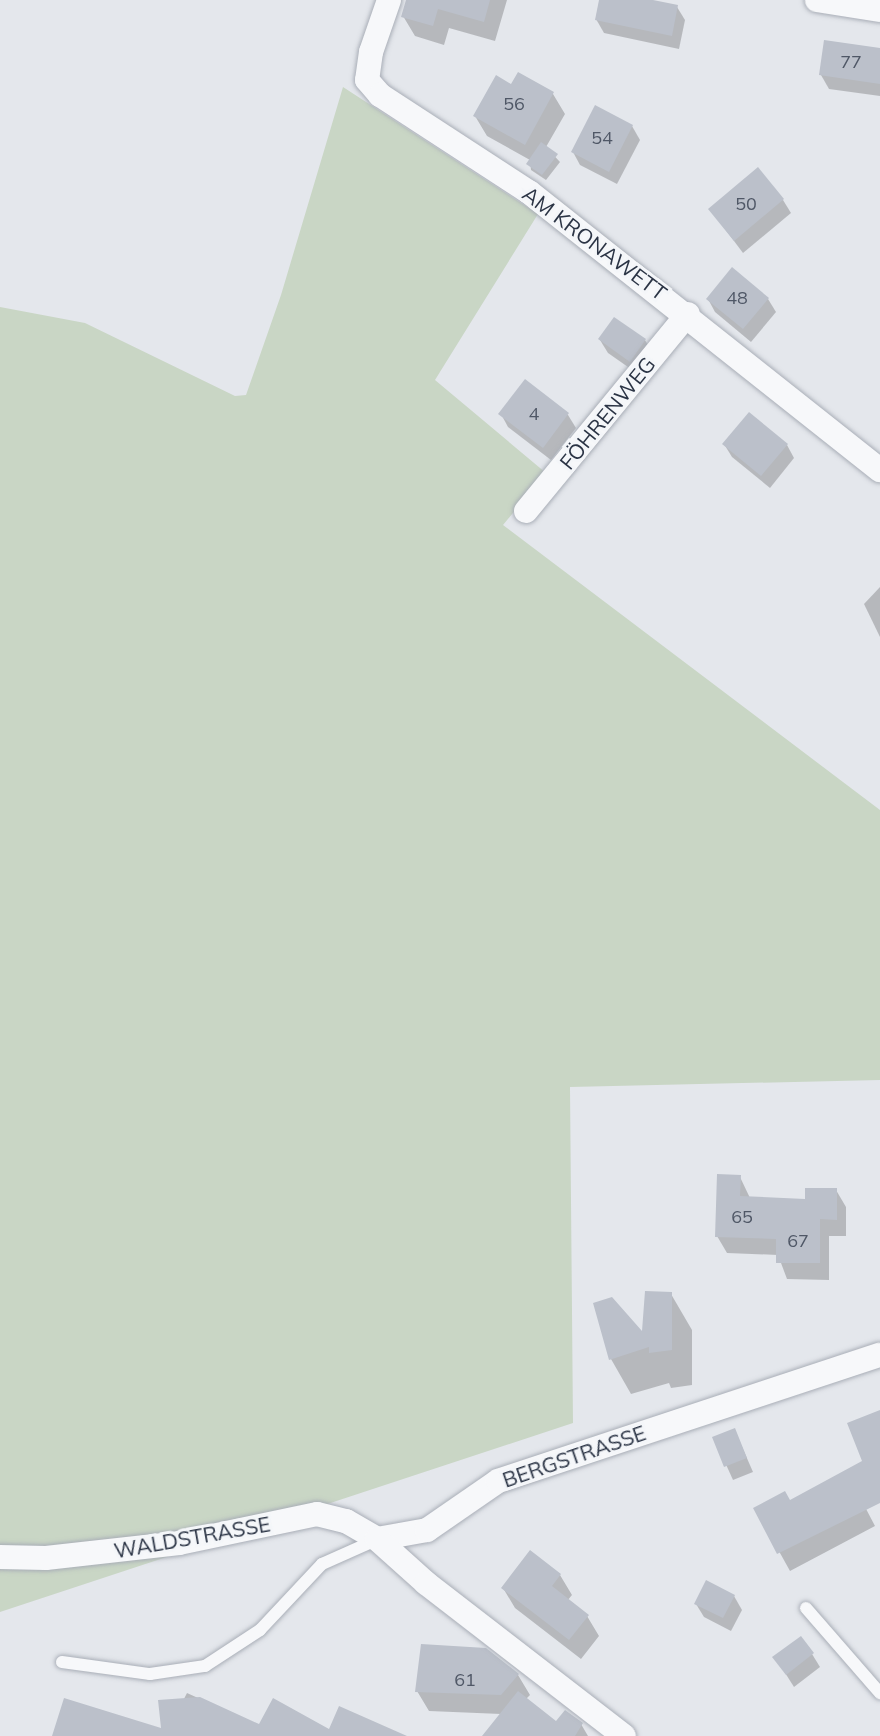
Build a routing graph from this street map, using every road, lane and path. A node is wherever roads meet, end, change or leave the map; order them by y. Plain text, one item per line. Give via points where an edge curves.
1 (389, 0) edge
2 (817, 0) edge
3 (880, 10) edge
4 (688, 314) junction
5 (880, 470) edge
6 (526, 511) dead end
7 (880, 1355) edge
8 (377, 1539) junction
9 (0, 1557) edge
10 (806, 1608) dead end
11 (62, 1662) dead end
12 (880, 1693) edge
13 (624, 1736) edge

1 - 4 street, AM KRONAWETT via 371,52 368,80 380,95 529,192
2 - 3 street
4 - 5 street, AM KRONAWETT
4 - 6 street, FÖHRENWEG
7 - 8 street, BERGSTRASSE via 498,1481 427,1530
8 - 9 street, WALDSTRASSE via 345,1521 317,1514 179,1543 46,1558
8 - 11 lane via 322,1564 260,1630 205,1666 150,1674
8 - 13 street via 426,1583
10 - 12 lane

